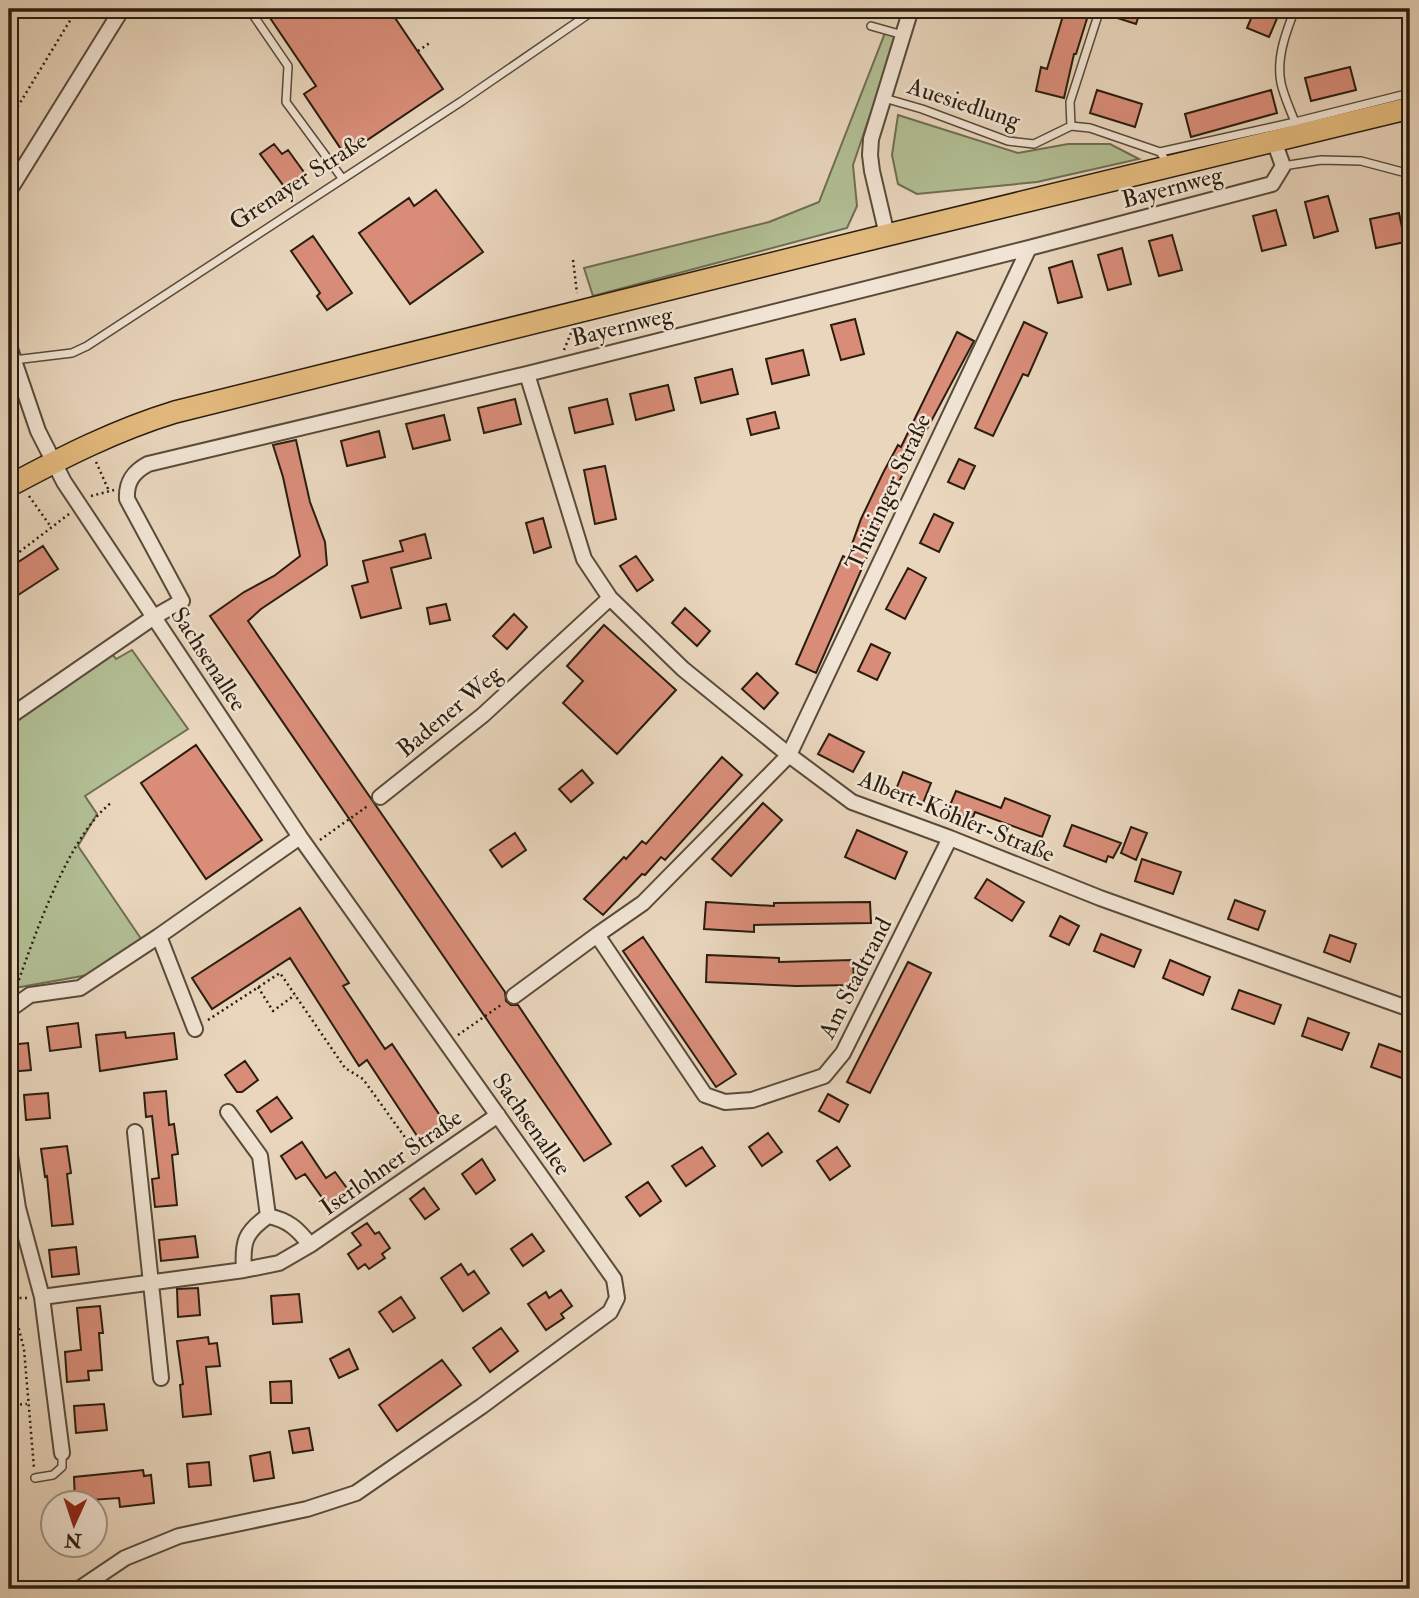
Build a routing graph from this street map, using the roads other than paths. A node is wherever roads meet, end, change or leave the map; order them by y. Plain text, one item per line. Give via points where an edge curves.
1 (122, 9) edge
2 (249, 9) edge
3 (596, 9) edge
4 (911, 9) edge
5 (1100, 9) edge
6 (1296, 9) edge
7 (871, 26) dead end
8 (904, 34) junction
9 (1410, 93) edge
10 (884, 98) junction
11 (1410, 108) edge
12 (1070, 126) junction
13 (1297, 128) junction
14 (1274, 141) junction
15 (1165, 160) junction
16 (1283, 166) junction
17 (1410, 174) edge
18 (342, 178) junction
19 (9, 191) edge
20 (887, 234) junction
21 (1029, 248) junction
22 (11, 353) edge
23 (527, 374) junction
24 (52, 463) junction
25 (9, 485) edge
26 (610, 598) junction
27 (154, 617) junction
28 (9, 717) edge
29 (789, 755) junction
30 (380, 797) road end
31 (950, 838) junction
32 (304, 843) junction
33 (597, 935) junction
34 (159, 936) junction
35 (514, 996) road end
36 (1410, 1009) edge
37 (9, 1010) edge
38 (195, 1029) road end
39 (228, 1112) dead end
40 (498, 1115) junction
41 (135, 1132) dead end
42 (9, 1149) edge
43 (268, 1216) junction
44 (310, 1245) junction
45 (244, 1270) junction
46 (151, 1283) junction
47 (42, 1297) junction
48 (162, 1378) dead end
49 (62, 1453) joint
50 (35, 1478) road end
51 (79, 1589) edge

1 - 19 street
2 - 18 lane via 288,66 286,102
3 - 18 lane, Grenayer Straße
4 - 8 street
5 - 12 lane via 1070,102
6 - 13 lane via 1280,58 1281,82
7 - 8 lane
8 - 10 street
9 - 13 lane
10 - 12 lane, Auesiedlung via 1008,141 1034,144
10 - 20 street via 870,155
11 - 13 main road
12 - 15 lane via 1090,128
13 - 14 main road
13 - 15 lane
14 - 15 main road
14 - 16 street
15 - 20 main road
16 - 17 lane via 1321,160 1362,161
16 - 21 street, Bayernweg via 1272,184
18 - 22 lane, Grenayer Straße via 87,346 72,353
20 - 24 main road via 175,412 138,423
21 - 23 street, Bayernweg
21 - 29 street, Thüringer Straße
22 - 24 street, Grenayer Straße
23 - 26 street, Albert-Köhler-Straße via 584,559
23 - 27 street, Bayernweg via 139,469 126,488 127,499 182,601
24 - 25 main road
24 - 27 street, Sachsenallee
26 - 29 street, Albert-Köhler-Straße via 683,668
26 - 30 street, Badener Weg via 483,715
27 - 28 street
27 - 32 street, Sachsenallee
29 - 31 street, Albert-Köhler-Straße via 852,802
29 - 33 street via 643,903
31 - 33 street, Am Stadtrand via 844,1053 824,1076 752,1100 725,1102 705,1095
31 - 36 street, Albert-Köhler-Straße via 1100,898
32 - 34 street
32 - 40 street, Sachsenallee
33 - 35 street
34 - 37 street via 80,988 30,995
34 - 38 street
39 - 43 street via 260,1156
40 - 44 street, Iserlohner Straße
40 - 51 street, Sachsenallee via 614,1279 617,1298 610,1312 356,1493 179,1536 125,1558
41 - 46 street
42 - 47 street via 18,1208
43 - 44 street, Iserlohner Straße via 284,1220
43 - 45 street via 251,1228 243,1249
44 - 45 street, Iserlohner Straße via 279,1263
45 - 46 street, Iserlohner Straße
46 - 47 street, Iserlohner Straße
46 - 48 street
47 - 49 street
49 - 50 lane via 62,1467 54,1475

